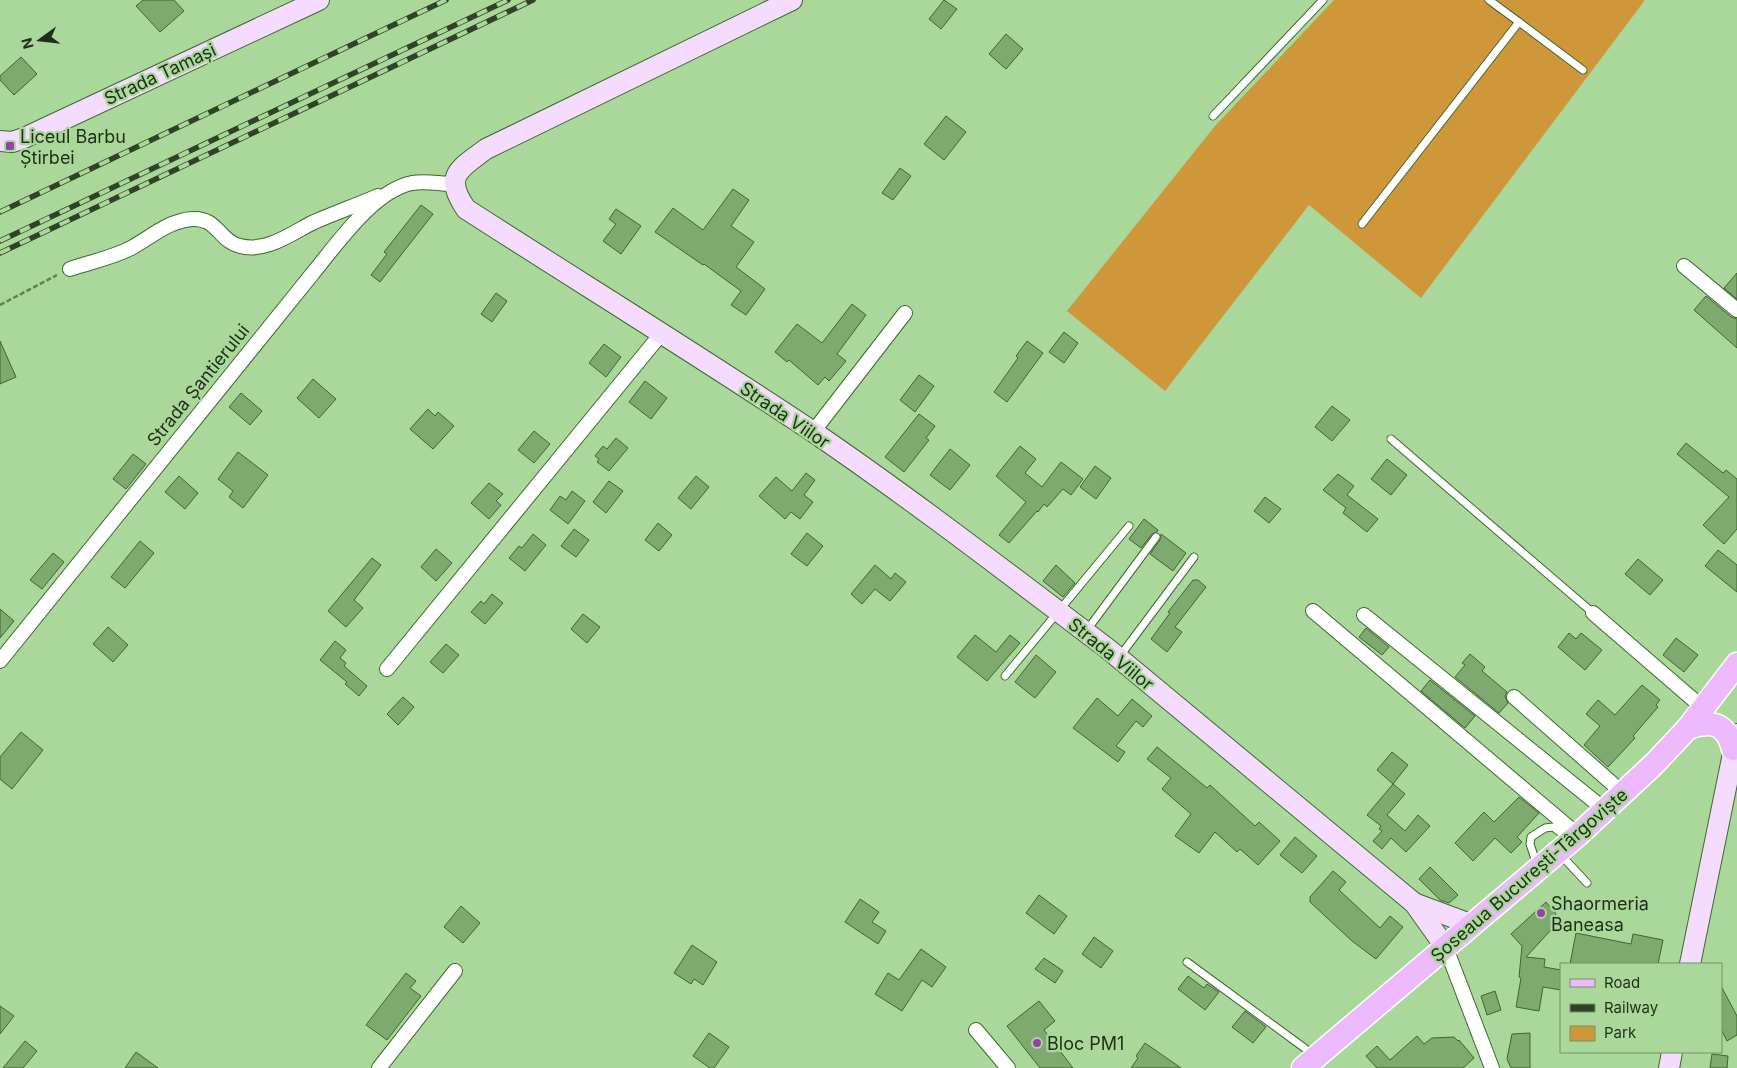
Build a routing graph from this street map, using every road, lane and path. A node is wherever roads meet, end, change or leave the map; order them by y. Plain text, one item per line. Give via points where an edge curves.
1 (319, 0) edge
2 (792, 0) edge
3 (1323, 0) edge
4 (1489, 0) edge
5 (1519, 22) junction
6 (1583, 70) dead end
7 (1213, 116) dead end
8 (0, 142) edge
9 (455, 185) junction
10 (390, 192) junction
11 (1362, 224) dead end
12 (1684, 266) dead end
13 (70, 269) joint
14 (0, 305) edge
15 (1737, 310) edge
16 (905, 313) dead end
17 (661, 334) junction
18 (813, 432) junction
19 (1391, 439) dead end
20 (1129, 526) dead end
21 (1156, 537) dead end
22 (1194, 557) dead end
23 (1313, 611) dead end
24 (1059, 612) junction
25 (1593, 613) joint
26 (1364, 615) dead end
27 (1086, 632) junction
28 (1118, 658) junction
29 (0, 661) edge
30 (1737, 664) edge
31 (387, 669) dead end
32 (1005, 676) dead end
33 (1514, 697) dead end
34 (1703, 708) junction
35 (1688, 728) junction
36 (1735, 741) edge
37 (1623, 793) junction
38 (1605, 810) junction
39 (1569, 843) junction
40 (1539, 869) junction
41 (1587, 883) dead end
42 (1414, 903) junction
43 (1473, 926) junction
44 (1446, 948) junction
45 (1187, 962) dead end
46 (1690, 963) edge
47 (455, 971) dead end
48 (976, 1030) dead end
49 (1672, 1053) edge
50 (1309, 1062) edge
51 (379, 1068) edge
52 (1008, 1068) edge
53 (1492, 1068) edge
54 (1669, 1068) edge

1 - 8 main road, Strada Tamași via 24,138
2 - 9 main road via 486,149 456,174
3 - 7 lane
4 - 5 lane
5 - 6 lane
5 - 11 lane
9 - 10 street, Strada Șantierului via 412,183
9 - 17 main road, Strada Viilor via 457,196 466,209
10 - 13 street via 270,244 239,246 230,242 207,220 191,219 161,229 120,253
10 - 29 street, Strada Șantierului via 361,216 323,261
12 - 15 street
13 - 14 path
16 - 18 street
17 - 18 main road, Strada Viilor
17 - 31 street
18 - 24 main road, Strada Viilor
19 - 25 lane
20 - 24 lane
21 - 27 lane
22 - 28 lane
23 - 39 street
24 - 27 main road, Strada Viilor
24 - 32 lane
25 - 34 street
26 - 38 street
27 - 28 main road, Strada Viilor
28 - 42 main road, Strada Viilor
30 - 34 main road, Șoseaua București-Târgoviște
33 - 37 street
34 - 35 main road, Șoseaua București-Târgoviște
35 - 36 main road via 1707,723 1717,725
35 - 37 main road, Șoseaua București-Târgoviște
36 - 46 main road
37 - 38 main road, Șoseaua București-Târgoviște
38 - 39 main road, Șoseaua București-Târgoviște
39 - 40 main road, Șoseaua București-Târgoviște
39 - 40 lane via 1552,827 1531,837 1530,844
39 - 41 lane
40 - 43 main road, Șoseaua București-Târgoviște
42 - 43 main road, Strada Viilor
42 - 44 main road, Strada Viilor
43 - 44 main road, Șoseaua București-Târgoviște
44 - 50 main road, Șoseaua București-Târgoviște
44 - 53 street, Strada Viilor
45 - 50 lane
47 - 51 street
48 - 52 street
49 - 54 main road

